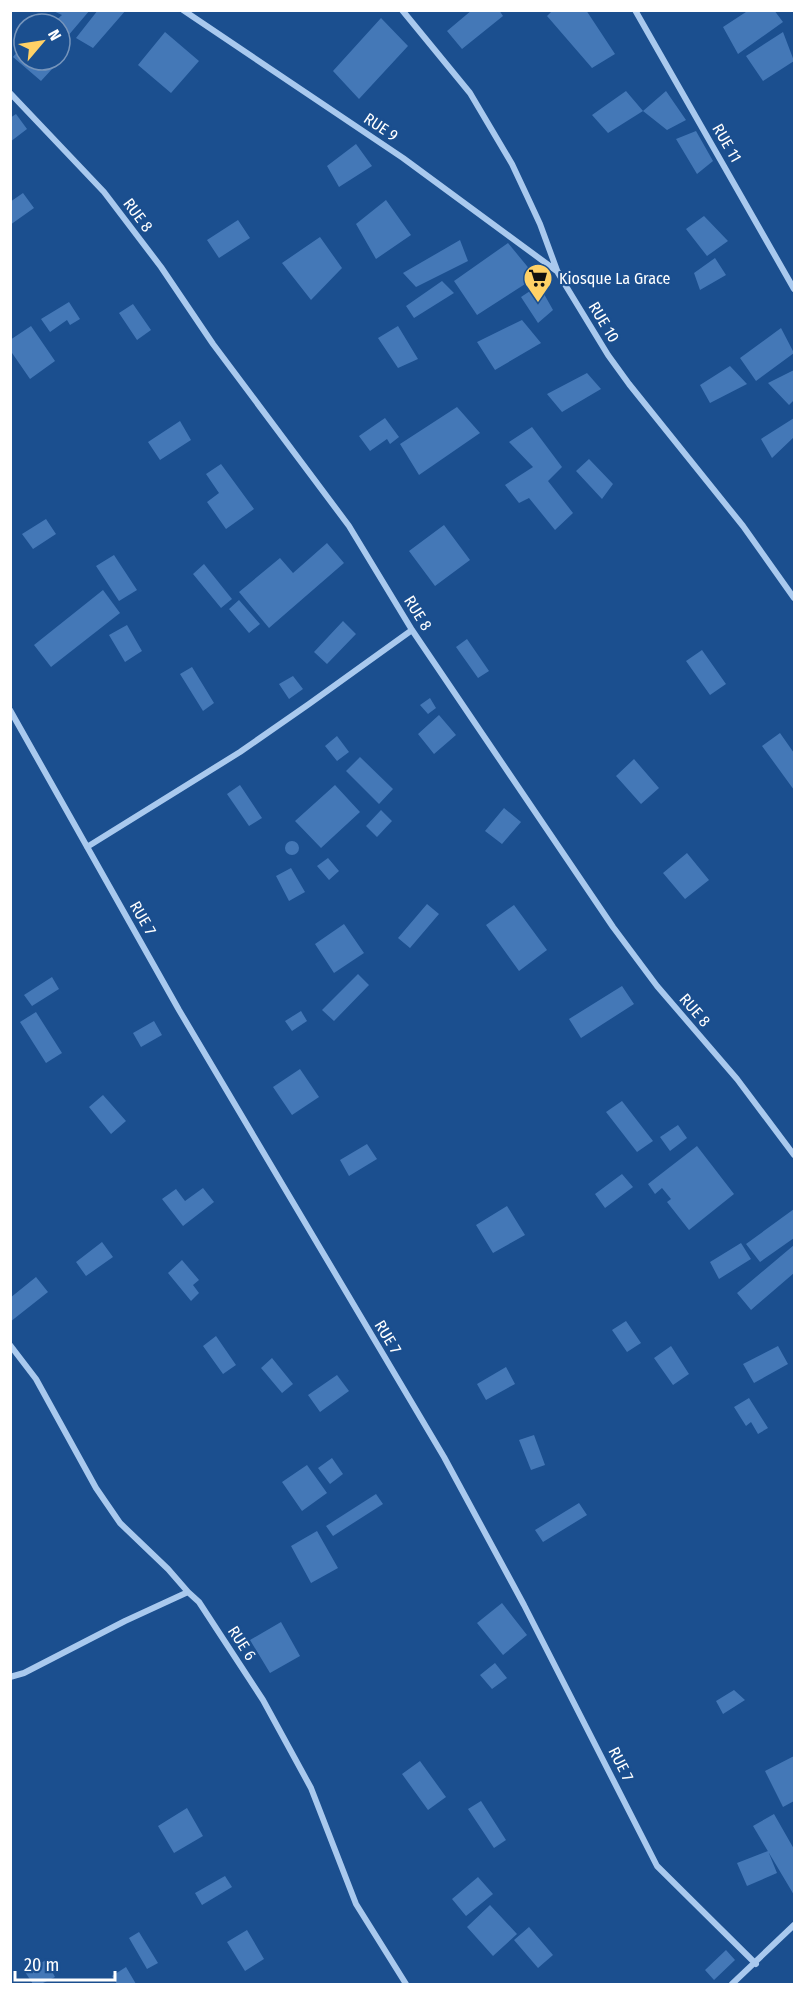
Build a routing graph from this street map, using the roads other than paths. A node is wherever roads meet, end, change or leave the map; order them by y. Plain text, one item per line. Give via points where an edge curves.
1 (183, 10) edge
2 (402, 10) edge
3 (635, 10) edge
4 (10, 93) edge
5 (558, 273) junction
6 (795, 289) edge
7 (795, 598) edge
8 (412, 630) junction
9 (10, 710) edge
10 (87, 847) junction
11 (795, 1155) edge
12 (10, 1345) edge
13 (188, 1592) junction
14 (10, 1677) edge
15 (795, 1925) edge
16 (756, 1964) junction
17 (406, 1984) edge
18 (732, 1984) edge

1 - 5 street, RUE 9 via 403,158
2 - 5 street, RUE 10 via 470,93 522,185
3 - 6 street, RUE 11
4 - 8 street, RUE 8 via 104,192 154,258 349,526
5 - 7 street, RUE 10 via 618,370 743,526
8 - 10 street via 240,752
8 - 11 street, RUE 8 via 619,935
9 - 10 street, RUE 7
10 - 16 street, RUE 7 via 444,1457 657,1866
12 - 13 street, RUE 6 via 36,1379 113,1514
13 - 14 street
13 - 17 street, RUE 6 via 212,1620 263,1700 311,1788 357,1904
15 - 16 street
16 - 18 street

